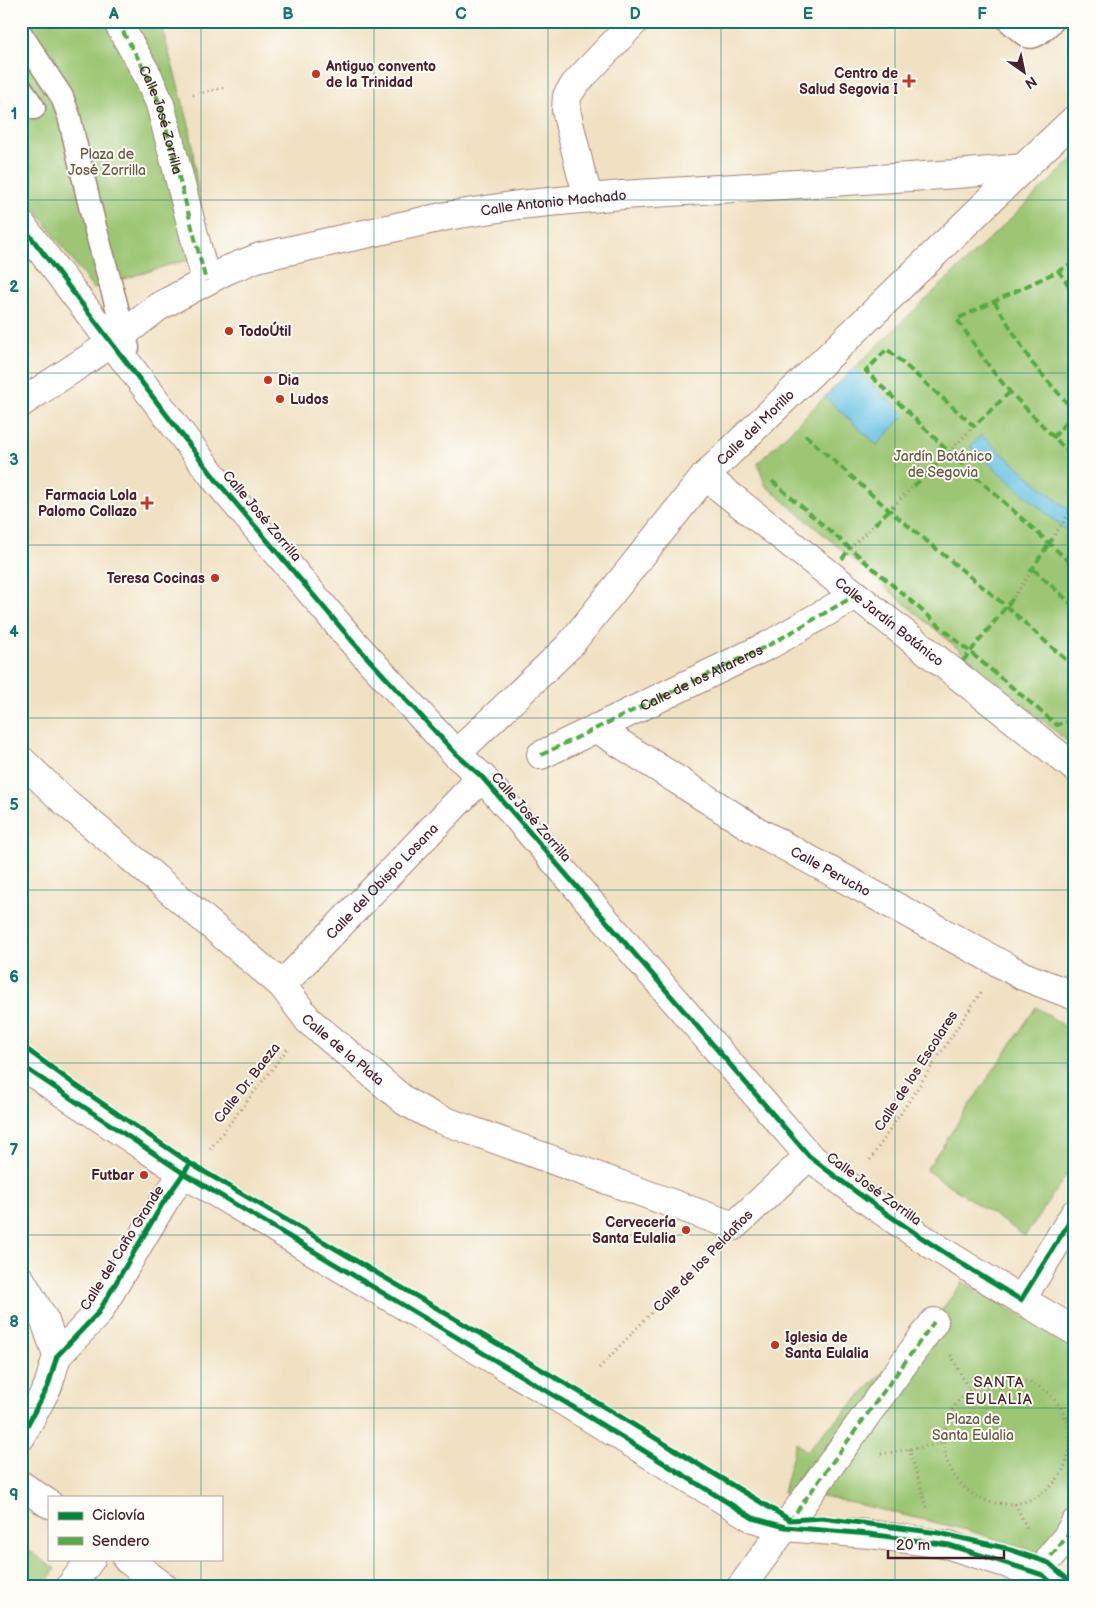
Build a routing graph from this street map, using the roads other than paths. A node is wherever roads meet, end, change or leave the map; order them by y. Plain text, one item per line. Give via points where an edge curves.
1 (117, 21) edge
2 (635, 21) edge
3 (1009, 21) edge
4 (1053, 21) edge
5 (21, 34) edge
6 (21, 88) edge
7 (34, 108) dead end
8 (1075, 119) edge
9 (1023, 168) junction
10 (590, 198) junction
11 (21, 224) edge
12 (206, 281) junction
13 (123, 327) junction
14 (21, 403) edge
15 (704, 476) junction
16 (856, 595) junction
17 (596, 728) junction
18 (456, 754) junction
19 (541, 755) dead end
20 (21, 760) edge
21 (1075, 768) edge
22 (482, 777) junction
23 (282, 985) junction
24 (1075, 996) edge
25 (21, 1065) edge
26 (809, 1156) junction
27 (178, 1181) junction
28 (1075, 1214) edge
29 (734, 1226) joint
30 (21, 1280) edge
31 (1021, 1300) junction
32 (934, 1322) dead end
33 (1075, 1331) edge
34 (57, 1356) junction
35 (21, 1437) edge
36 (21, 1485) edge
37 (48, 1503) edge
38 (1075, 1523) edge
39 (785, 1527) junction
40 (90, 1560) edge
41 (128, 1560) edge
42 (1050, 1573) edge
43 (70, 1587) edge
44 (164, 1587) edge
45 (741, 1587) edge

1 - 12 street, Calle José Zorrilla via 160,104
2 - 10 street via 575,84 568,96 566,110
3 - 4 lane via 1032,38
5 - 13 lane, Calle José Zorrilla via 62,97 69,116
6 - 7 lane
8 - 9 street, Calle del Morillo
9 - 10 street, Calle Antonio Machado
9 - 15 street, Calle del Morillo
10 - 12 street, Calle Antonio Machado via 518,204 447,216 260,257
11 - 13 street, Calle José Zorrilla
12 - 13 street, Calle Antonio Machado
13 - 14 street, Calle Antonio Machado
13 - 18 street, Calle José Zorrilla via 135,373 217,481 340,628
15 - 16 street, Calle Jardín Botánico
15 - 18 street, Calle del Morillo via 569,646
16 - 17 street, Calle de los Alfareros via 771,644
16 - 21 street, Calle Jardín Botánico
17 - 19 street, Calle de los Alfareros
17 - 24 street, Calle Perucho via 757,831 999,964
18 - 22 street, Calle José Zorrilla
20 - 23 street, Calle de la Plata via 63,800
22 - 23 street, Calle del Obispo Losana
22 - 26 street, Calle José Zorrilla
23 - 29 street, Calle de la Plata via 309,1021 406,1102 434,1117
25 - 27 street
26 - 29 street, Calle de los Peldaños
26 - 31 street, Calle José Zorrilla via 850,1189
27 - 34 street, Calle del Caño Grande via 98,1313
27 - 39 street via 568,1404 753,1518
28 - 31 street
30 - 34 street via 45,1321
31 - 33 street, Calle José Zorrilla
32 - 39 street
34 - 35 street, Calle del Caño Grande via 48,1386
36 - 37 street
38 - 42 street
39 - 42 street via 949,1545
39 - 45 street
40 - 43 street
41 - 44 street

